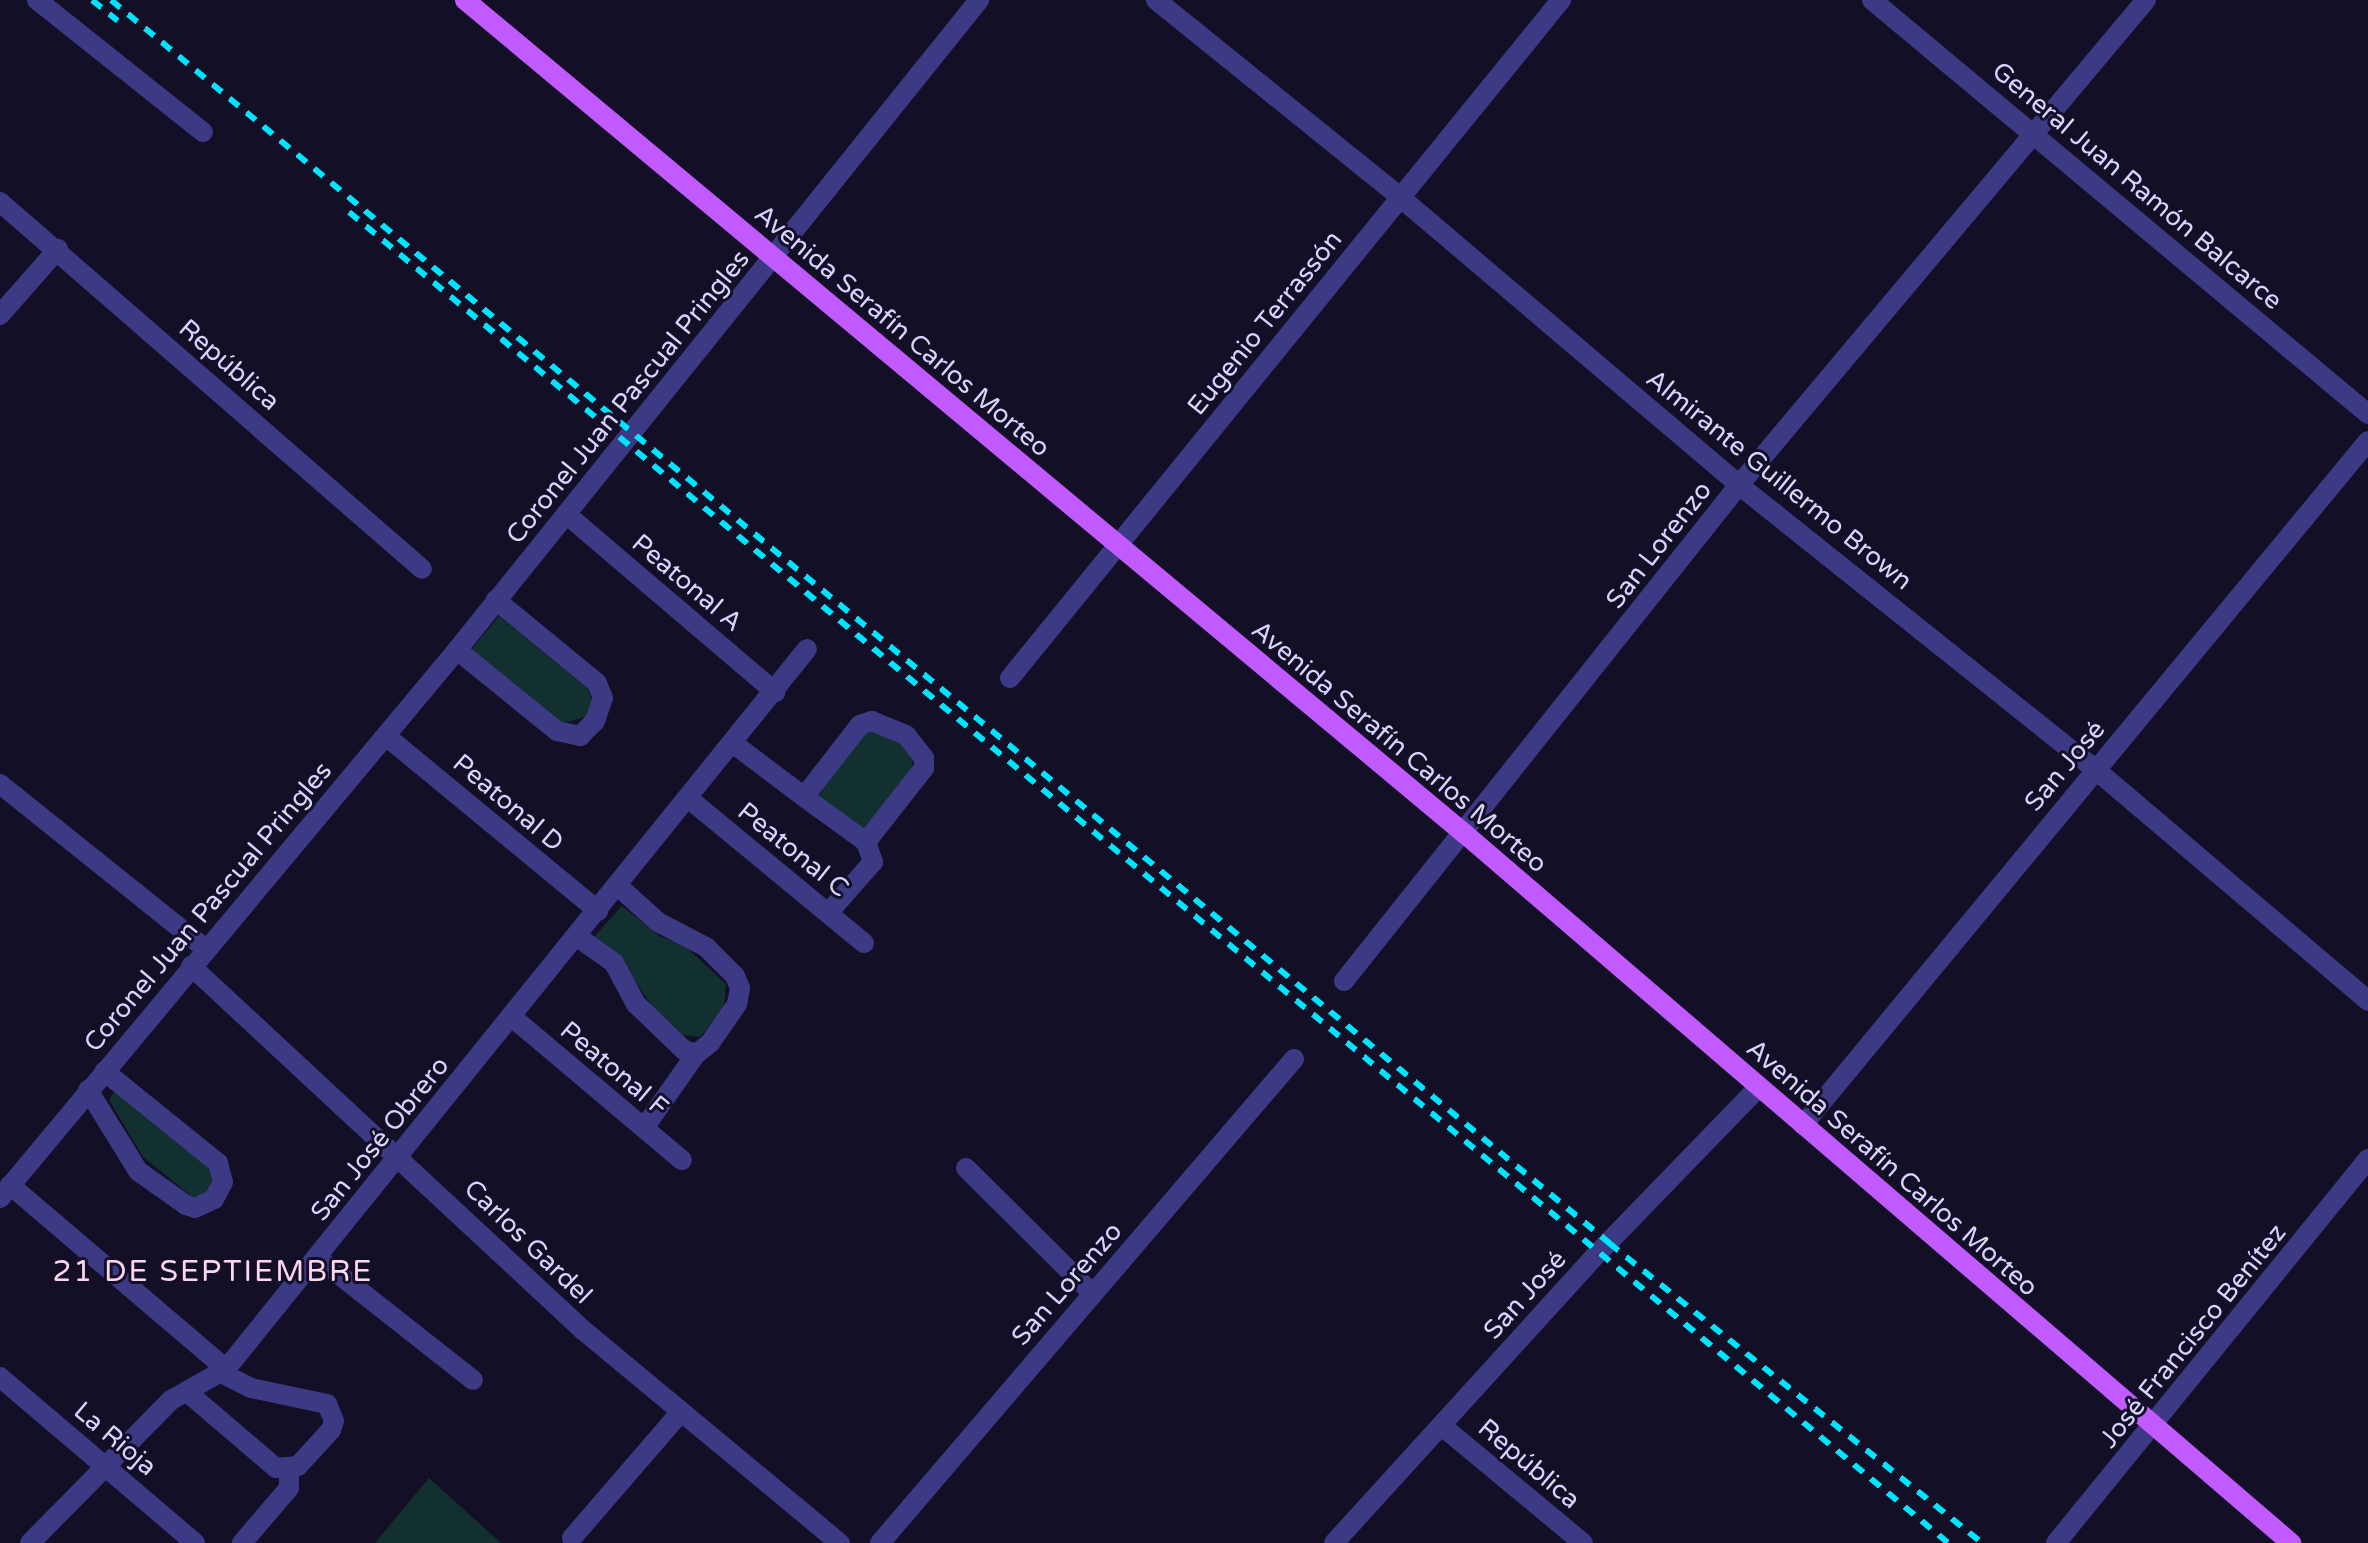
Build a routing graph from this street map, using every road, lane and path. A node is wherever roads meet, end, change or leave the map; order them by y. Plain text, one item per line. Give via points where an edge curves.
1 (37, 0) edge
2 (465, 0) edge
3 (979, 0) edge
4 (1156, 0) edge
5 (1561, 0) edge
6 (1872, 0) edge
7 (2146, 0) edge
8 (203, 132) dead end
9 (2035, 133) junction
10 (1401, 198) junction
11 (0, 202) edge
12 (58, 249) junction
13 (775, 258) junction
14 (0, 315) edge
15 (2368, 414) edge
16 (2368, 441) edge
17 (1739, 485) junction
18 (566, 514) junction
19 (1118, 546) junction
20 (422, 569) dead end
21 (496, 600) junction
22 (807, 649) dead end
23 (457, 650) junction
24 (1010, 678) dead end
25 (775, 692) junction
26 (386, 736) junction
27 (734, 744) junction
28 (2096, 770) junction
29 (0, 784) edge
30 (804, 797) junction
31 (688, 798) junction
32 (1465, 834) junction
33 (866, 842) junction
34 (619, 887) junction
35 (598, 911) junction
36 (829, 912) junction
37 (579, 938) junction
38 (864, 943) dead end
39 (206, 949) junction
40 (191, 966) junction
41 (1344, 981) dead end
42 (2368, 1001) edge
43 (512, 1017) junction
44 (696, 1054) junction
45 (1294, 1059) dead end
46 (104, 1071) junction
47 (1759, 1087) junction
48 (88, 1090) junction
49 (1803, 1125) junction
50 (644, 1128) junction
51 (399, 1156) junction
52 (2368, 1159) edge
53 (682, 1160) dead end
54 (966, 1168) dead end
55 (5, 1192) edge
56 (318, 1258) junction
57 (1093, 1294) junction
58 (223, 1371) junction
59 (0, 1377) edge
60 (473, 1380) dead end
61 (187, 1392) junction
62 (680, 1413) junction
63 (1442, 1426) junction
64 (2153, 1429) junction
65 (106, 1464) junction
66 (289, 1470) junction
67 (572, 1538) dead end
68 (30, 1543) edge
69 (195, 1543) edge
70 (242, 1543) edge
71 (840, 1543) edge
72 (880, 1543) edge
73 (1334, 1543) edge
74 (1583, 1543) edge
75 (2056, 1543) edge
76 (2291, 1543) edge

1 - 8 street
2 - 13 main road, Avenida Serafín Carlos Morteo
3 - 13 street, Coronel Juan Pascual Pringles
4 - 10 street, Almirante Guillermo Brown
5 - 10 street, Eugenio Terrassón
6 - 9 street, General Juan Ramón Balcarce
7 - 9 street, San Lorenzo
9 - 15 street, General Juan Ramón Balcarce
9 - 17 street, San Lorenzo
10 - 17 street, Almirante Guillermo Brown
10 - 19 street, Eugenio Terrassón
11 - 12 street, República
12 - 14 street
12 - 20 street, República
13 - 18 street, Coronel Juan Pascual Pringles
13 - 19 main road, Avenida Serafín Carlos Morteo
16 - 28 street, San José
17 - 28 street, Almirante Guillermo Brown
17 - 32 street, San Lorenzo
18 - 21 street, Coronel Juan Pascual Pringles
18 - 25 street, Peatonal A
19 - 24 street, Eugenio Terrassón
19 - 32 main road, Avenida Serafín Carlos Morteo
21 - 23 street, Coronel Juan Pascual Pringles
21 - 23 street via 597,683 603,698 595,721 580,736 557,731
22 - 25 street, San José Obrero
23 - 26 street, Coronel Juan Pascual Pringles
25 - 27 street, San José Obrero
26 - 35 street, Peatonal D
26 - 39 street, Coronel Juan Pascual Pringles
27 - 30 street
27 - 31 street, San José Obrero
28 - 42 street, Almirante Guillermo Brown
28 - 49 street, San José
29 - 39 street
30 - 33 street
30 - 33 street via 860,725 872,721 906,735 919,747 924,768
31 - 34 street, San José Obrero
31 - 36 street, Peatonal C
32 - 41 street, San Lorenzo
32 - 47 main road, Avenida Serafín Carlos Morteo
33 - 36 street via 873,862
34 - 35 street, San José Obrero
34 - 44 street via 658,922 706,947 735,976 740,988 737,1004
35 - 37 street, San José Obrero
36 - 38 street, Peatonal C
37 - 43 street, San José Obrero
37 - 44 street via 614,963 636,1004 656,1025
39 - 40 street, Coronel Juan Pascual Pringles
40 - 46 street, Coronel Juan Pascual Pringles
40 - 51 street, Carlos Gardel
43 - 50 street, Peatonal F
43 - 51 street, San José Obrero
44 - 50 street
45 - 57 street, San Lorenzo
46 - 48 street, Coronel Juan Pascual Pringles
46 - 48 street via 218,1163 223,1182 214,1199 195,1208 186,1205 138,1171
47 - 49 main road, Avenida Serafín Carlos Morteo
47 - 63 street, San José via 1599,1252
48 - 55 street, Coronel Juan Pascual Pringles
49 - 64 main road, Avenida Serafín Carlos Morteo
50 - 53 street, Peatonal F
51 - 56 street, San José Obrero
51 - 62 street, Carlos Gardel via 583,1330
52 - 64 street, José Francisco Benítez
54 - 57 street
55 - 58 street
56 - 58 street, San José Obrero
56 - 60 street
57 - 72 street, San Lorenzo
58 - 61 street, San José Obrero
58 - 66 street via 251,1388 320,1402 333,1411 331,1430
59 - 65 street, La Rioja
61 - 65 street, San José Obrero via 171,1400
61 - 66 street via 264,1463
62 - 67 street
62 - 71 street, Carlos Gardel
63 - 73 street, San José
63 - 74 street, República
64 - 75 street, José Francisco Benítez
64 - 76 main road, Avenida Serafín Carlos Morteo
65 - 68 street, San José Obrero
65 - 69 street, La Rioja
66 - 70 street via 289,1488

